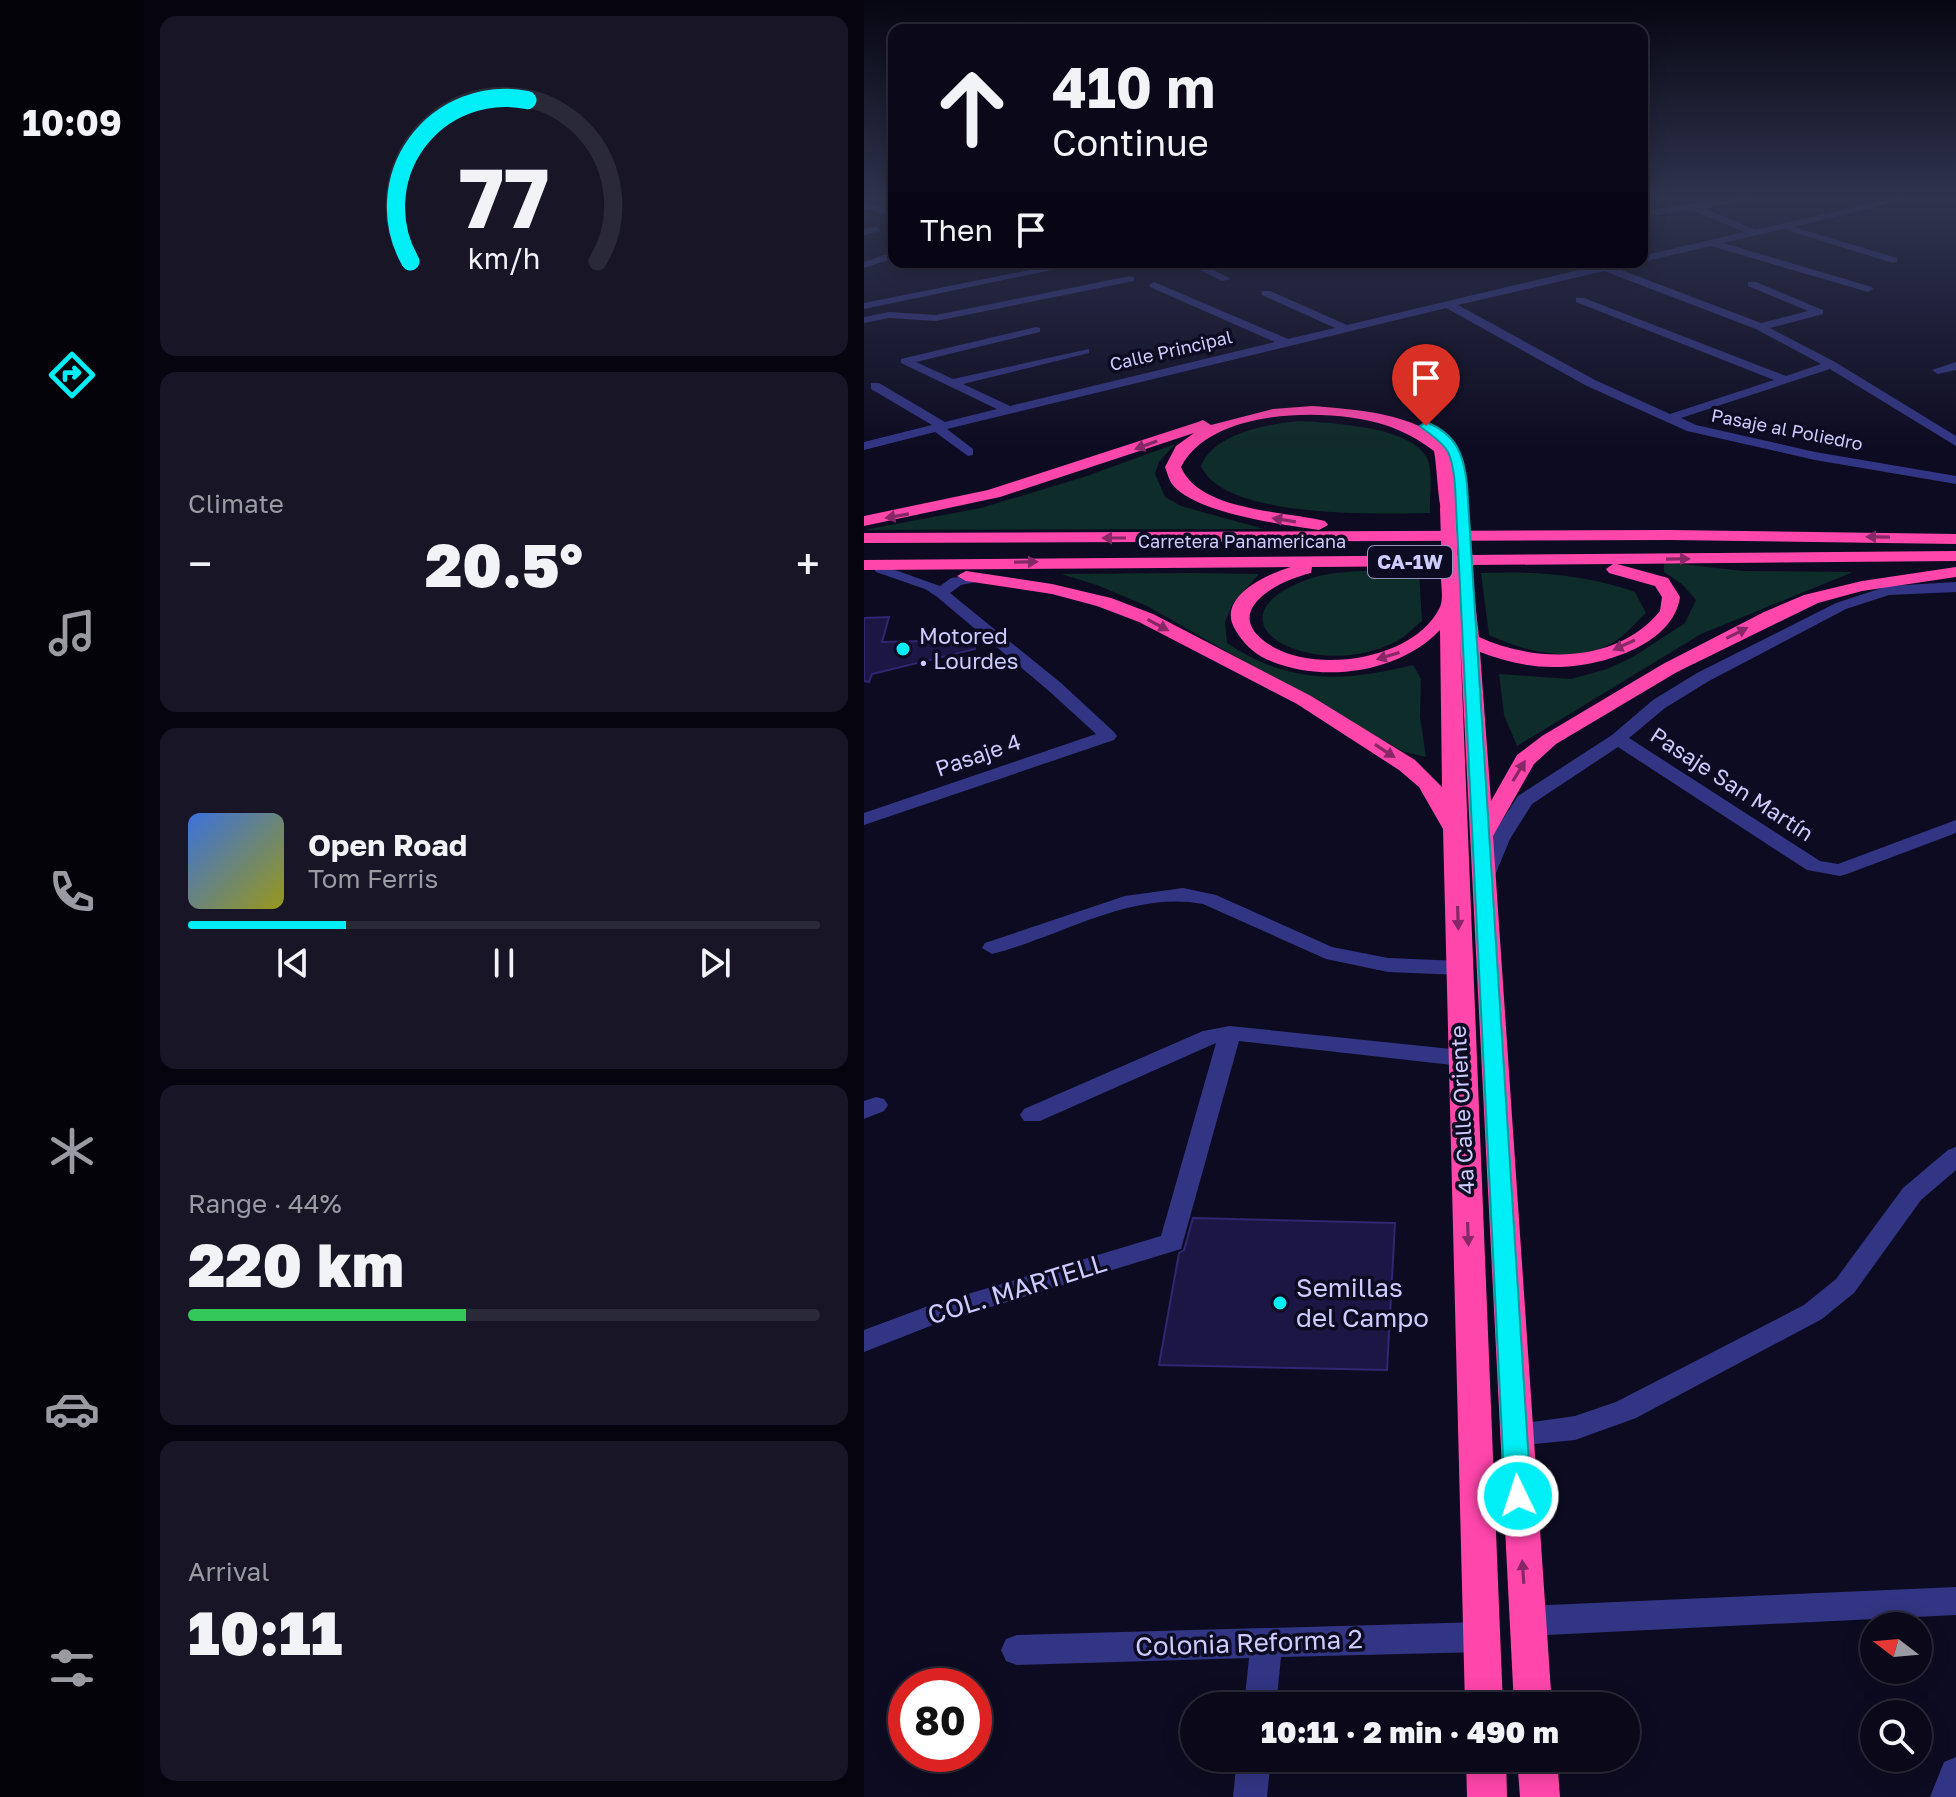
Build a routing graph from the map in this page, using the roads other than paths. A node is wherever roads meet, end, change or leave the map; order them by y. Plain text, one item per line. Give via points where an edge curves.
1 (985, 282) edge
2 (1116, 282) edge
3 (1541, 282) edge
4 (1643, 282) edge
5 (1844, 282) edge
6 (1752, 284) dead end
7 (1154, 285) dead end
8 (1868, 289) dead end
9 (1266, 293) dead end
10 (1580, 300) dead end
11 (1447, 304) junction
12 (864, 306) edge
13 (864, 320) edge
14 (1760, 327) junction
15 (1345, 328) junction
16 (1036, 330) dead end
17 (1286, 342) junction
18 (1085, 351) dead end
19 (1831, 365) junction
20 (1956, 366) edge
21 (1938, 370) dead end
22 (1783, 379) junction
23 (951, 383) junction
24 (864, 399) edge
25 (1007, 409) junction
26 (1670, 418) junction
27 (940, 426) junction
28 (1956, 442) edge
29 (864, 446) edge
30 (968, 452) dead end
31 (1956, 480) edge
32 (1454, 509) junction
33 (864, 521) edge
34 (1669, 535) junction
35 (864, 538) edge
36 (1956, 539) edge
37 (1956, 556) edge
38 (1509, 561) junction
39 (1420, 562) junction
40 (870, 567) edge
41 (1457, 568) junction
42 (1956, 572) edge
43 (982, 577) junction
44 (1956, 587) edge
45 (941, 593) junction
46 (1448, 609) junction
47 (1471, 641) junction
48 (1618, 739) junction
49 (864, 819) edge
50 (1956, 826) edge
51 (1468, 839) junction
52 (1484, 879) junction
53 (992, 948) dead end
54 (1460, 968) junction
55 (1230, 1033) junction
56 (1461, 1058) junction
57 (1032, 1115) dead end
58 (1956, 1156) edge
59 (864, 1341) edge
60 (1514, 1434) junction
61 (1956, 1601) edge
62 (1526, 1621) junction
63 (1482, 1637) junction
64 (1267, 1642) junction
65 (1017, 1650) dead end
66 (1262, 1692) edge
67 (1484, 1692) edge
68 (1532, 1692) edge
69 (1253, 1772) edge
70 (1486, 1772) edge
71 (1538, 1772) edge
72 (1956, 1774) edge
73 (1250, 1797) edge
74 (1487, 1797) edge
75 (1540, 1797) edge
76 (1947, 1797) edge

1 - 12 street
2 - 13 street via 936,318 889,315
3 - 11 street, Calle Principal
4 - 14 street
5 - 8 street
6 - 14 street via 1819,312
7 - 17 street
9 - 15 street
10 - 22 street
11 - 15 street, Calle Principal
11 - 26 street, Pasaje al Poliedro via 1591,383
14 - 19 street
15 - 17 street, Calle Principal
16 - 23 street via 905,361
17 - 25 street, Calle Principal
18 - 23 street
19 - 22 street
19 - 28 street
20 - 21 street
22 - 26 street
23 - 25 street
24 - 27 street via 880,389
25 - 27 street, Calle Principal
26 - 31 street, Pasaje al Poliedro via 1716,436
27 - 29 street, Calle Principal
27 - 30 street
32 -> 33 highway via 1458,460 1440,434 1377,411 1314,406 1228,418 999,494
34 -> 32 highway via 1399,530 1287,521 1199,497 1184,487 1174,465 1180,451 1195,439 1243,420 1293,412 1362,414 1415,428 1441,449
32 - 41 highway, 4a Calle Oriente, bridge
34 -> 35 highway, Carretera Panamericana / CA-1W
36 -> 34 highway, Carretera Panamericana / CA-1W
38 -> 37 highway, Carretera Panamericana / CA-1W
38 - 39 highway, Carretera Panamericana / CA-1W
38 -> 47 highway via 1612,568 1647,576 1669,590 1672,609 1626,645 1571,661 1507,655
40 -> 39 highway, Carretera Panamericana / CA-1W
46 -> 39 highway via 1402,652 1345,666 1287,660 1261,646 1241,624 1245,601 1293,571 1333,563
40 - 43 highway
40 - 45 street
41 - 46 highway, 4a Calle Oriente
41 - 47 highway, 4a Calle Oriente
51 -> 42 highway via 1525,760 1549,740 1670,668 1811,599
43 - 45 street via 956,581
43 -> 51 highway via 1125,609 1304,700 1407,765 1427,782
44 - 48 street via 1866,596 1788,632 1659,704
45 - 49 street, Pasaje 4 via 1108,736
46 - 51 highway, 4a Calle Oriente
47 - 51 highway, 4a Calle Oriente
48 - 50 street, Pasaje San Martín via 1814,866 1840,870
48 - 52 street via 1525,800 1500,839
51 - 52 highway, 4a Calle Oriente
51 -> 54 highway, 4a Calle Oriente
52 - 60 highway, 4a Calle Oriente
53 - 54 street via 1132,900 1183,894 1209,899 1326,952 1388,965
54 - 56 highway, 4a Calle Oriente
55 - 56 street
55 - 57 street via 1211,1036
55 - 59 street, COL. MARTELL via 1172,1242 931,1315
56 -> 63 highway, 4a Calle Oriente
58 - 60 street via 1912,1194 1845,1286 1813,1312 1626,1410 1575,1428
62 -> 60 highway, 4a Calle Oriente
61 - 62 street
62 - 68 highway, 4a Calle Oriente
63 - 64 street, Colonia Reforma 2
63 - 67 highway, 4a Calle Oriente
64 - 65 street, Colonia Reforma 2
64 - 66 street
69 - 73 street
70 - 74 highway
71 - 75 highway
72 - 76 street

